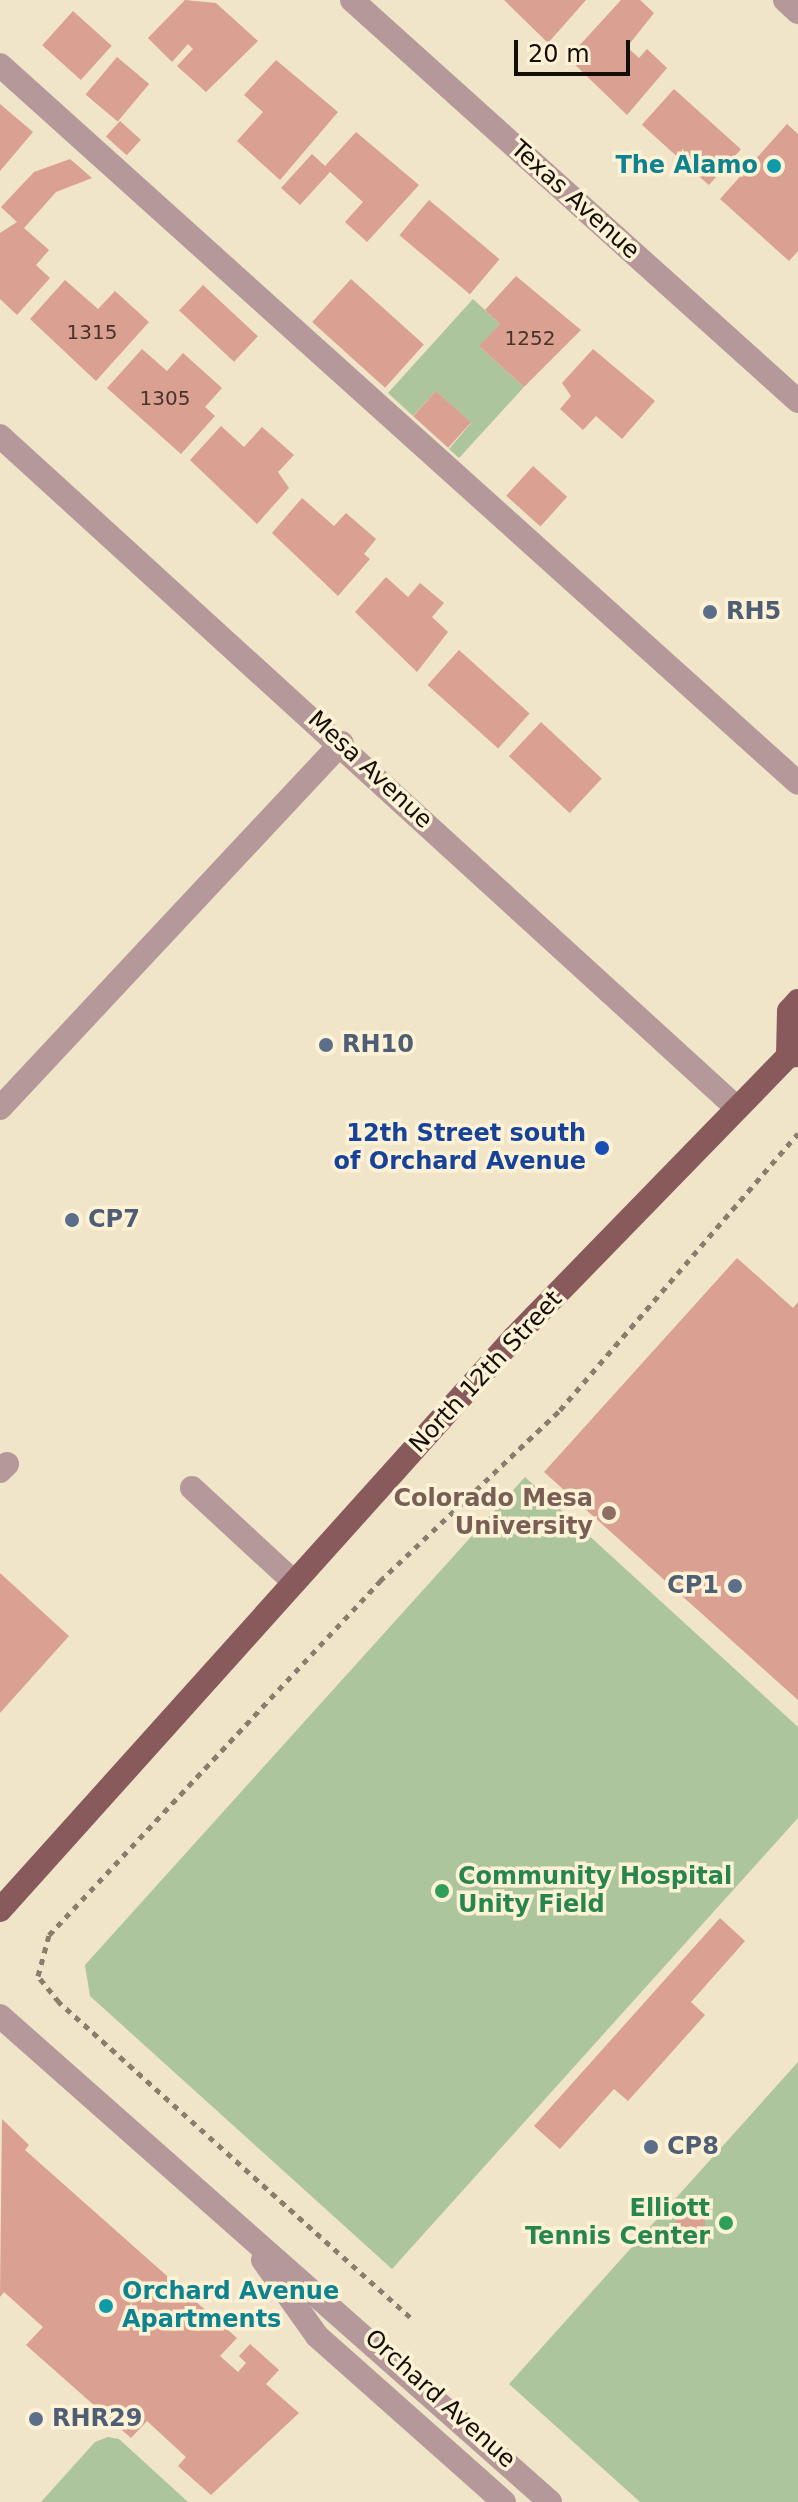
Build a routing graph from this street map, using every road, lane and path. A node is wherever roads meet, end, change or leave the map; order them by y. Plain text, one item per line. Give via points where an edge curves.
1 (352, 0) edge
2 (785, 0) edge
3 (798, 12) edge
4 (0, 65) edge
5 (798, 401) edge
6 (0, 436) edge
7 (341, 743) junction
8 (798, 783) edge
9 (798, 1001) edge
10 (793, 1055) edge
11 (0, 1108) edge
12 (737, 1108) junction
13 (798, 1133) edge
14 (192, 1488) dead end
15 (294, 1582) junction
16 (0, 1910) edge
17 (0, 2016) edge
18 (250, 2242) junction
19 (410, 2317) dead end
20 (504, 2502) edge
21 (550, 2502) edge

1 - 5 street, Texas Avenue
2 - 3 street
4 - 8 street
6 - 7 street, Mesa Avenue
7 - 11 street
7 - 12 street, Mesa Avenue
9 - 10 main road, North 12th Street via 789,1011
10 - 12 main road, North 12th Street
12 - 15 main road, North 12th Street via 514,1338
13 - 19 path via 560,1410 380,1581 49,1935 38,1976 59,2002
14 - 15 street
15 - 16 main road, North 12th Street
17 - 18 street, Orchard Avenue
18 - 20 street, Orchard Avenue via 317,2336
18 - 21 street, Orchard Avenue via 339,2309

